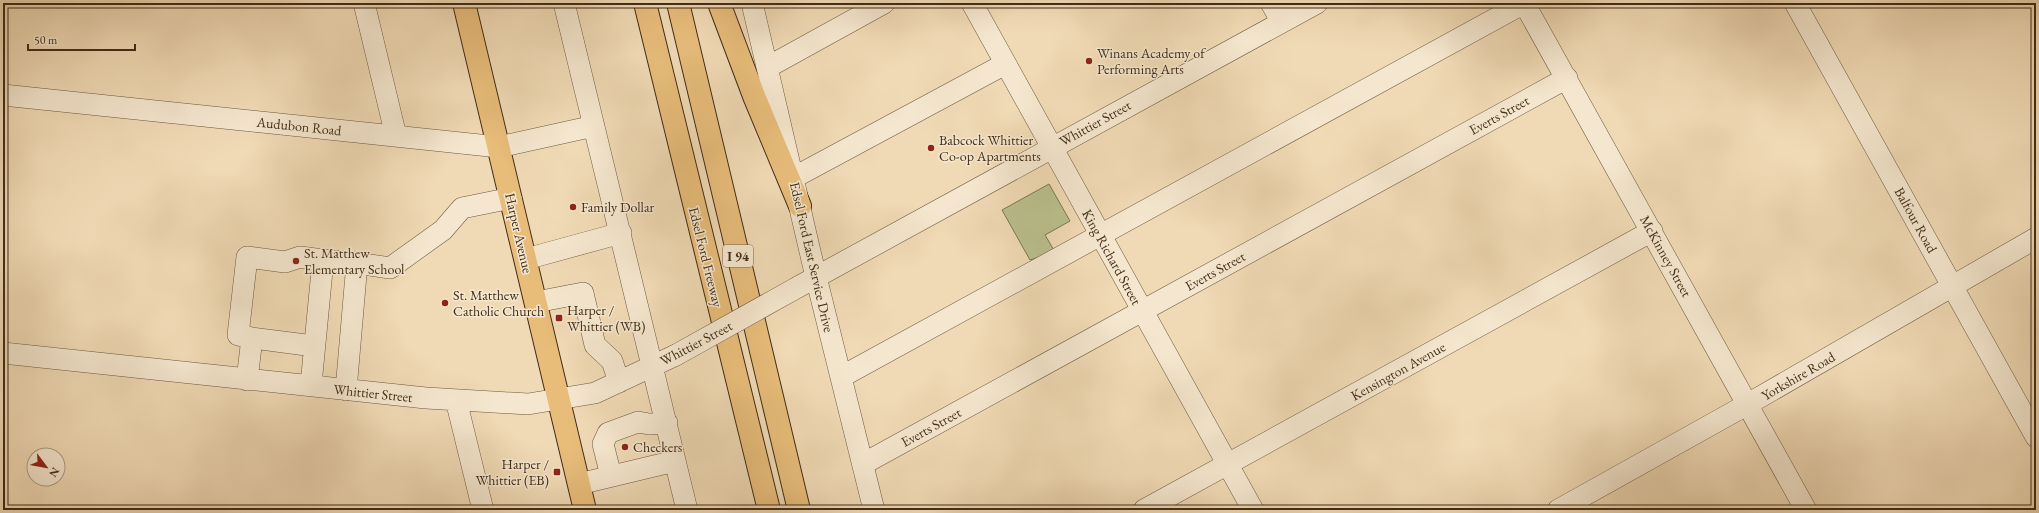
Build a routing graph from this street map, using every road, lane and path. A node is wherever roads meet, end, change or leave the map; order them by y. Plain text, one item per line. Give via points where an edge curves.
1 (364, 3) edge
2 (464, 3) edge
3 (564, 3) edge
4 (645, 3) edge
5 (678, 3) edge
6 (719, 3) edge
7 (752, 3) edge
8 (884, 3) edge
9 (972, 3) edge
10 (1271, 3) edge
11 (1317, 3) edge
12 (1524, 3) edge
13 (1796, 3) edge
14 (1282, 22) junction
15 (1006, 64) junction
16 (768, 67) junction
17 (1567, 78) junction
18 (3, 95) edge
19 (594, 126) junction
20 (396, 136) junction
21 (498, 147) junction
22 (1052, 147) junction
23 (793, 178) junction
24 (511, 198) junction
25 (800, 206) junction
26 (1652, 231) junction
27 (621, 233) junction
28 (1100, 235) junction
29 (2036, 238) edge
30 (323, 260) junction
31 (526, 260) junction
32 (357, 263) junction
33 (816, 277) junction
34 (1953, 286) junction
35 (536, 302) junction
36 (1142, 310) junction
37 (251, 347) junction
38 (3, 354) edge
39 (313, 354) junction
40 (653, 365) junction
41 (841, 377) junction
42 (247, 380) junction
43 (619, 382) junction
44 (311, 385) junction
45 (346, 390) junction
46 (559, 399) junction
47 (456, 400) junction
48 (1748, 404) junction
49 (660, 421) junction
50 (2036, 437) edge
51 (675, 461) junction
52 (863, 464) junction
53 (1228, 464) junction
54 (611, 476) junction
55 (579, 484) junction
56 (483, 510) edge
57 (585, 510) edge
58 (687, 510) edge
59 (769, 510) edge
60 (799, 510) edge
61 (874, 510) edge
62 (1144, 510) edge
63 (1254, 510) edge
64 (1558, 510) edge
65 (1806, 510) edge

1 - 20 street
2 - 21 main road, Harper Avenue
3 - 19 street
4 - 59 main road, Edsel Ford Freeway / I 94
5 - 60 main road, I 94
6 - 25 main road
7 - 16 street, Edsel Ford East Service Drive
8 - 16 street
9 - 15 street, King Richard Street
10 - 14 street
11 - 14 street, Whittier Street
12 - 17 street, McKinney Street
12 - 28 street
13 - 34 street, Balfour Road
14 - 22 street, Whittier Street
15 - 22 street, King Richard Street
15 - 23 street
16 - 23 street, Edsel Ford East Service Drive
17 - 26 street, McKinney Street
17 - 36 street, Everts Street
18 - 20 street, Audubon Road
19 - 21 street, Audubon Road
19 - 27 street
20 - 21 street, Audubon Road
21 - 24 main road, Harper Avenue
22 - 28 street, King Richard Street
22 - 33 street, Whittier Street
23 - 25 street, Edsel Ford East Service Drive
24 - 31 main road, Harper Avenue
24 - 32 street via 462,208 443,230 390,268
25 - 33 street, Edsel Ford East Service Drive
26 - 48 street, McKinney Street
26 - 53 street, Kensington Avenue
27 - 31 street
27 - 40 street
28 - 36 street, King Richard Street
28 - 41 street
29 - 34 street, Yorkshire Road
30 - 32 street
30 - 37 street via 300,257 284,262 248,257 238,335
30 - 39 street
31 - 35 main road, Harper Avenue
32 - 45 street
33 - 40 street, Whittier Street, bridge via 676,355
33 - 41 street, Edsel Ford East Service Drive
34 - 48 street, Yorkshire Road
34 - 50 street, Balfour Road
35 - 43 street via 582,293 595,345 612,361
35 - 46 main road, Harper Avenue
36 - 52 street, Everts Street
36 - 53 street, King Richard Street
37 - 39 street
37 - 42 street
38 - 42 street, Whittier Street
39 - 44 street
40 - 43 street, Whittier Street
40 - 49 street
41 - 52 street, Edsel Ford East Service Drive
42 - 44 street, Whittier Street
43 - 46 street, Whittier Street via 595,393
44 - 45 street, Whittier Street
45 - 47 street, Whittier Street
46 - 47 street, Whittier Street via 528,404
46 - 55 main road, Harper Avenue
47 - 56 street
48 - 64 street, Yorkshire Road
48 - 65 street, McKinney Street
49 - 51 street
49 - 54 street via 638,422 608,433 605,437 611,443
51 - 54 street
51 - 58 street
52 - 61 street, Edsel Ford East Service Drive
53 - 62 street, Kensington Avenue
53 - 63 street, King Richard Street
54 - 55 street
55 - 57 main road, Harper Avenue

